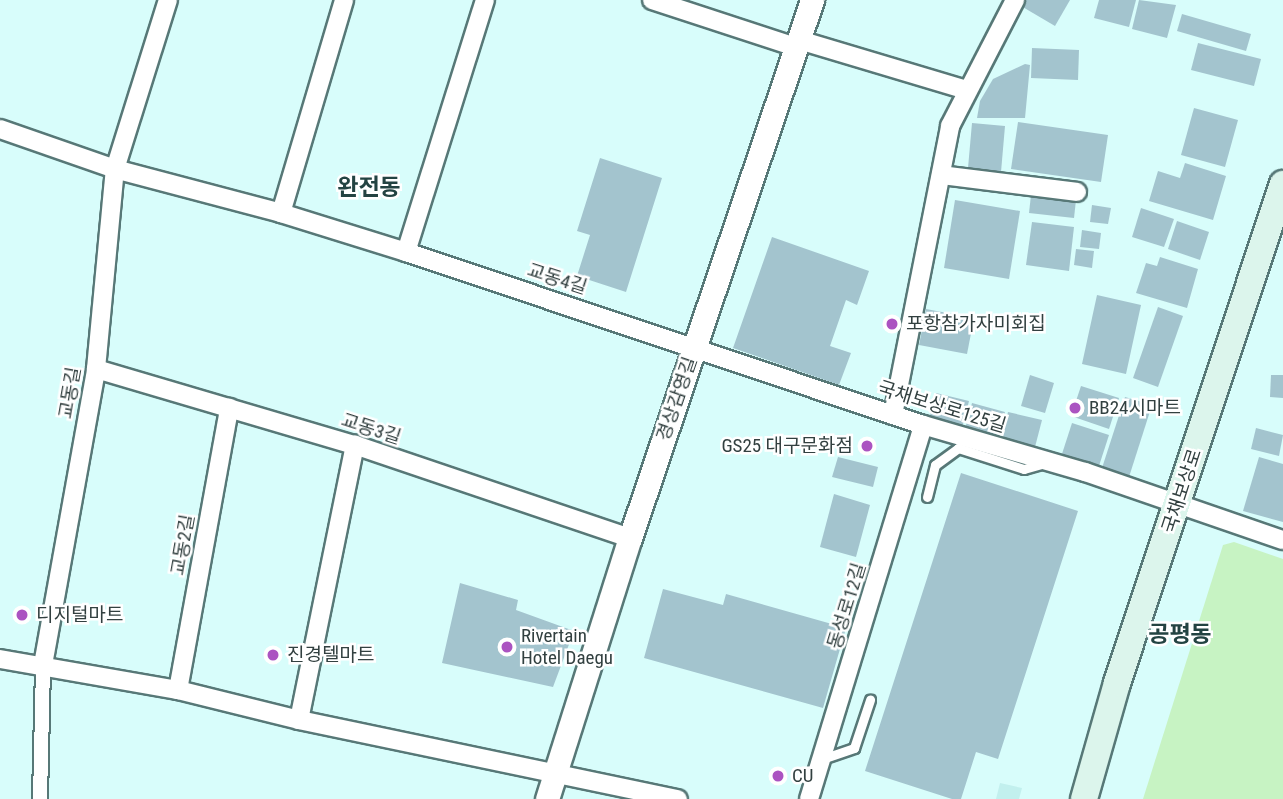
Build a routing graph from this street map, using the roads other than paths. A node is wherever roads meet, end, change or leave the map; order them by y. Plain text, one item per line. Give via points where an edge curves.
1 (168, 0) edge
2 (344, 0) edge
3 (485, 0) edge
4 (652, 0) edge
5 (812, 0) edge
6 (1015, 0) edge
7 (797, 43) junction
8 (967, 90) junction
9 (0, 129) edge
10 (115, 169) junction
11 (941, 175) junction
12 (1283, 184) edge
13 (1077, 192) dead end
14 (281, 213) junction
15 (406, 252) junction
16 (694, 346) junction
17 (96, 369) junction
18 (229, 408) junction
19 (893, 415) junction
20 (923, 425) junction
21 (355, 445) junction
22 (1050, 462) junction
23 (927, 497) dead end
24 (1178, 504) junction
25 (630, 538) junction
26 (1283, 540) edge
27 (0, 659) edge
28 (43, 665) junction
29 (178, 690) junction
30 (870, 700) dead end
31 (299, 720) junction
32 (822, 759) junction
33 (555, 775) junction
34 (40, 799) edge
35 (547, 799) edge
36 (678, 799) edge
37 (809, 799) edge
38 (1084, 799) edge

1 - 10 street, 교동길
2 - 14 street
3 - 15 street
4 - 7 street
5 - 7 street, 경상감영길
6 - 8 street
7 - 8 street
7 - 16 street, 경상감영길
8 - 11 street via 950,126
9 - 10 street, 교동4길
10 - 14 street, 교동4길
10 - 17 street, 교동길
11 - 13 street
11 - 19 street
12 - 24 main road, 국채보상로
14 - 15 street, 교동4길
15 - 16 street, 교동4길
16 - 19 street, 국채보상로125길
16 - 25 street, 경상감영길
17 - 18 street, 교동3길
17 - 28 street, 교동길
18 - 21 street, 교동3길
18 - 29 street, 교동2길
19 - 20 street, 국채보상로125길
20 - 22 street, 국채보상로125길
20 - 32 street, 동성로12길
21 - 25 street, 교동3길
21 - 31 street
22 - 23 lane via 1024,469 958,448 935,464
22 - 24 street, 국채보상로125길
24 - 26 street, 국채보상로125길
24 - 38 main road, 국채보상로 via 1117,683
25 - 33 street, 경상감영길
27 - 28 street
28 - 29 street
28 - 34 street, 교동길
29 - 31 street
30 - 32 lane via 854,748
31 - 33 street
32 - 37 street, 동성로12길
33 - 35 street, 경상감영길
33 - 36 street

